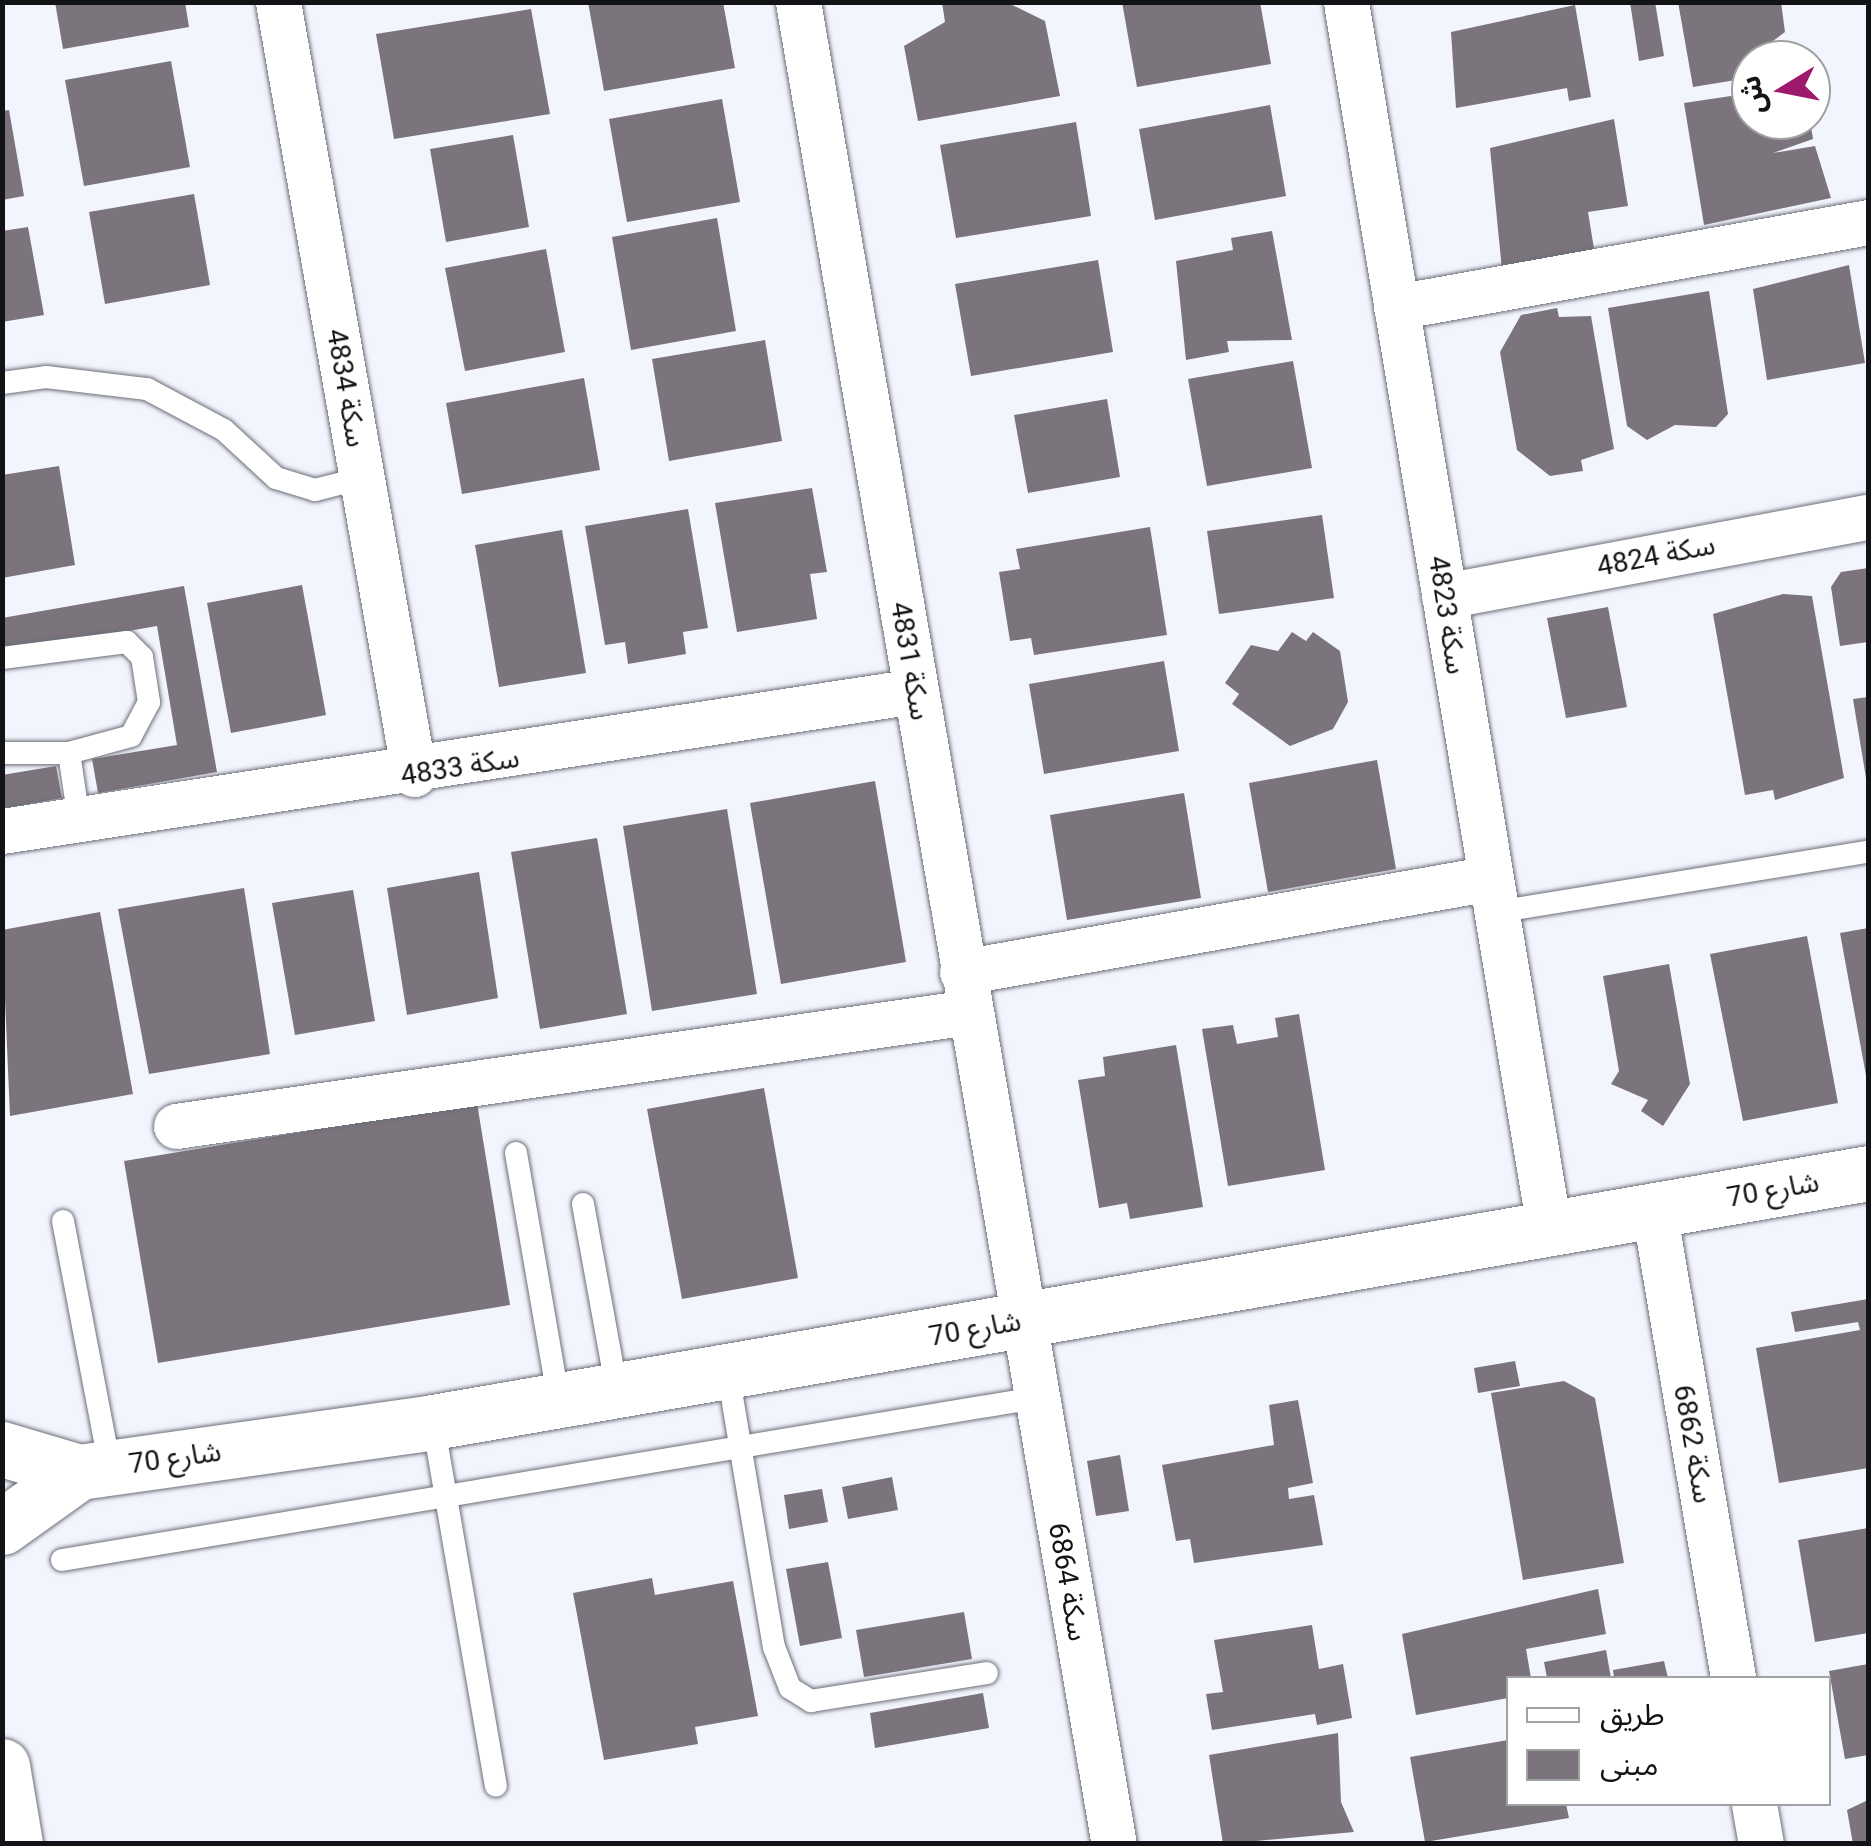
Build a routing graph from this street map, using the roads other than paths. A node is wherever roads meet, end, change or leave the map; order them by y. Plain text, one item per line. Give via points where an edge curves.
1 (278, 2) edge
2 (798, 2) edge
3 (1346, 2) edge
4 (1868, 222) edge
5 (1396, 308) junction
6 (2, 383) edge
7 (362, 478) junction
8 (1868, 516) edge
9 (1444, 596) junction
10 (2, 658) edge
11 (915, 690) junction
12 (2, 753) edge
13 (69, 753) junction
14 (414, 774) junction
15 (80, 820) junction
16 (2, 830) edge
17 (1868, 852) edge
18 (1494, 895) junction
19 (966, 992) junction
20 (176, 1126) dead end
21 (516, 1153) dead end
22 (1868, 1173) edge
23 (583, 1204) dead end
24 (1654, 1210) junction
25 (64, 1221) dead end
26 (1549, 1228) junction
27 (1022, 1320) junction
28 (728, 1373) junction
29 (618, 1390) junction
30 (1035, 1398) junction
31 (559, 1401) junction
32 (433, 1422) junction
33 (2, 1449) edge
34 (740, 1450) junction
35 (94, 1469) junction
36 (447, 1502) junction
37 (2, 1527) edge
38 (62, 1560) dead end
39 (988, 1674) dead end
40 (1733, 1676) edge
41 (2, 1766) edge
42 (496, 1786) dead end
43 (1754, 1806) edge
44 (15, 1844) edge
45 (1114, 1844) edge
46 (1761, 1844) edge

1 - 7 street, سكة 4834
2 - 11 street, سكة 4831
3 - 5 street, سكة 4823
4 - 5 street
5 - 9 street, سكة 4823
6 - 7 lane via 46,378 147,389 224,430 276,478 315,490
7 - 14 street, سكة 4834
8 - 9 street, سكة 4824
9 - 18 street, سكة 4823
10 - 13 lane via 104,641 127,642 142,657 146,723
11 - 14 street, سكة 4833
11 - 19 street, سكة 4831
12 - 13 lane
13 - 15 lane
14 - 15 street, سكة 4833
15 - 16 street, سكة 4833
17 - 18 lane
18 - 19 street
18 - 26 street, سكة 4823
19 - 20 street
19 - 27 street, سكة 4831
21 - 31 lane
22 - 24 street, شارع 70
23 - 29 lane
24 - 26 street, شارع 70
24 - 40 street, سكة 6862
25 - 35 lane
26 - 27 street, شارع 70
27 - 28 street, شارع 70
27 - 30 street, سكة 6864
28 - 29 street, شارع 70
28 - 34 lane
29 - 31 street, شارع 70
30 - 34 lane
30 - 45 street, سكة 6864
31 - 32 street, شارع 70
32 - 35 street, شارع 70
32 - 36 lane
33 - 35 street, شارع 70
34 - 36 lane
34 - 39 lane via 774,1646 790,1688 811,1701
35 - 37 street, شارع 70
36 - 38 lane
36 - 42 lane
41 - 44 street
43 - 46 street

